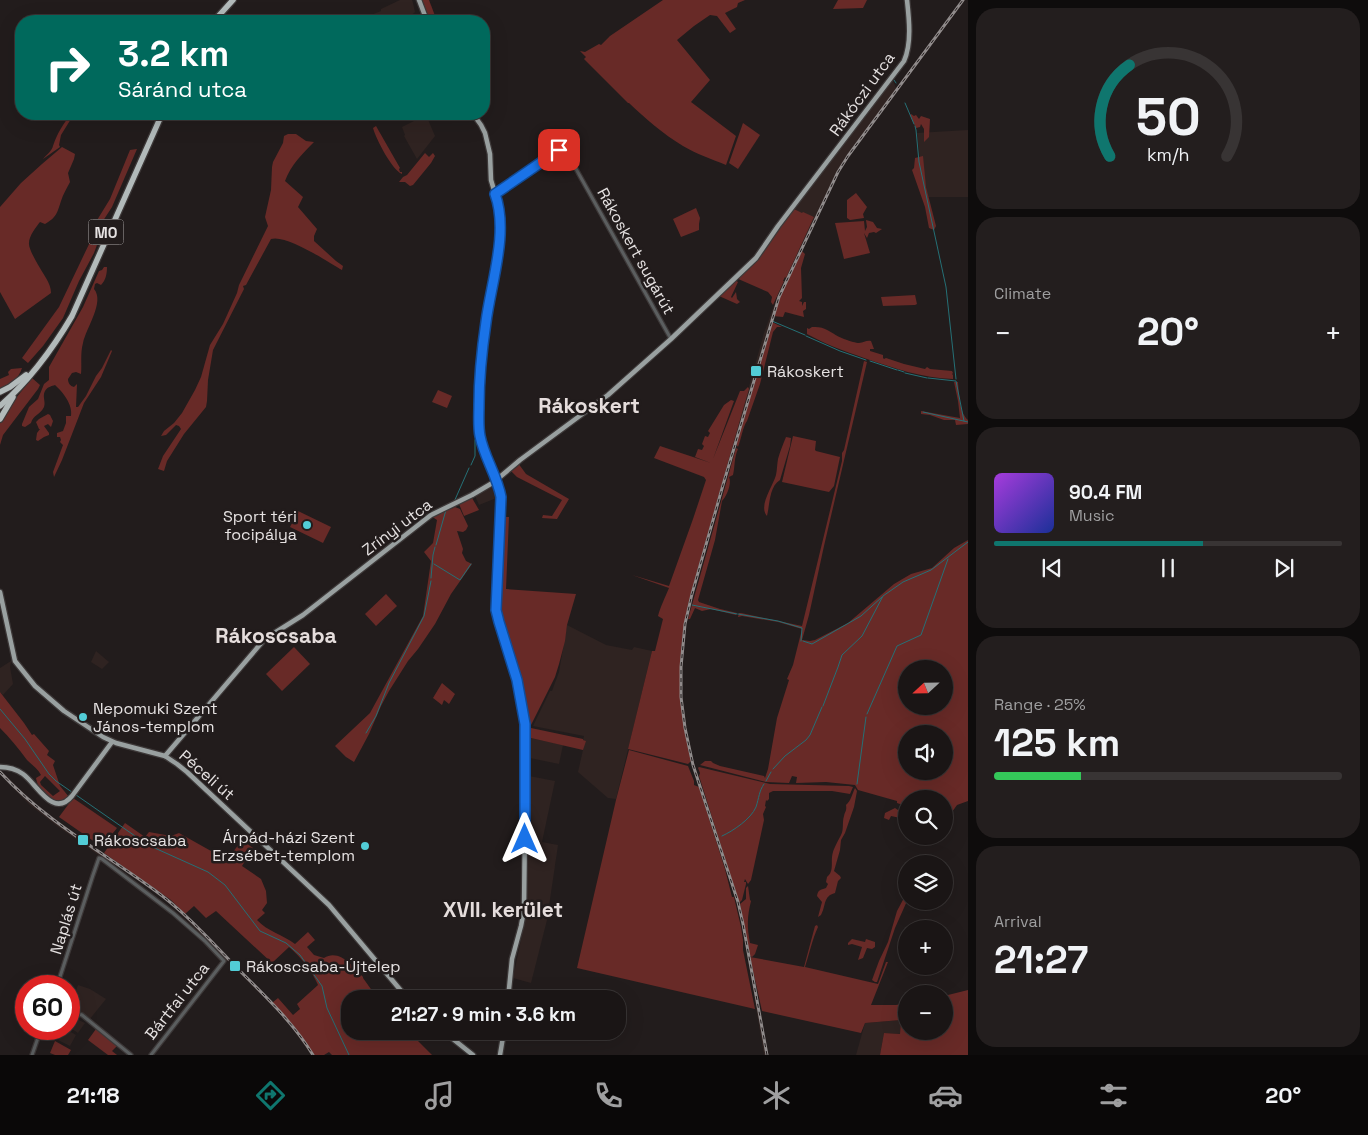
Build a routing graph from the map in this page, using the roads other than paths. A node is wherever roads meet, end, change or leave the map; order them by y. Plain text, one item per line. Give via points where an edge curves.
1 (419, 0) edge
2 (907, 0) edge
3 (229, 1) edge
4 (216, 15) edge
5 (218, 15) edge
6 (425, 15) edge
7 (155, 120) edge
8 (159, 120) edge
9 (477, 120) edge
10 (495, 194) junction
11 (710, 302) joint
12 (671, 339) junction
13 (35, 368) junction
14 (27, 377) junction
15 (21, 386) junction
16 (0, 392) edge
17 (0, 401) edge
18 (0, 406) edge
19 (0, 419) edge
20 (496, 480) junction
21 (0, 592) edge
22 (112, 742) junction
23 (165, 756) junction
24 (0, 767) edge
25 (99, 858) joint
26 (61, 975) edge
27 (400, 990) edge
28 (509, 990) edge
29 (80, 1015) edge
30 (38, 1040) edge
31 (455, 1040) edge
32 (502, 1040) edge
33 (32, 1055) edge
34 (131, 1055) edge
35 (151, 1055) edge
36 (474, 1055) edge
37 (500, 1055) edge

1 - 6 main road
2 - 11 main road, Rákóczi utca via 910,26 905,59 756,258
3 - 4 highway
3 - 5 highway
7 - 13 highway, M0 via 72,306
8 - 13 highway, M0 via 77,305 55,344
9 - 10 main road via 485,133
10 - 12 street, Rákoskert sugárút via 559,150 564,150
10 - 20 main road via 500,210 500,238 486,320 479,420 481,439
11 - 12 main road, Zrínyi utca
12 - 20 main road, Zrínyi utca via 608,395
13 - 14 highway, M0
14 - 15 highway, M0
14 - 16 highway
14 - 17 highway, M0
15 - 18 highway, M0
15 - 19 highway
20 - 23 main road, Zrínyi utca via 431,515 303,615 263,641
20 - 28 main road via 501,500 496,610 517,680 526,730 524,910 512,960
21 - 22 main road, Péceli út via 17,665 51,700
22 - 23 main road, Péceli út
22 - 24 main road via 74,794 60,804 46,798 22,773
23 - 27 main road, Péceli út via 191,775 330,905
25 - 26 street, Naplás út
25 - 35 street, Bártfai utca via 173,913 224,961
29 - 34 street
30 - 33 street
31 - 36 main road
32 - 37 main road

